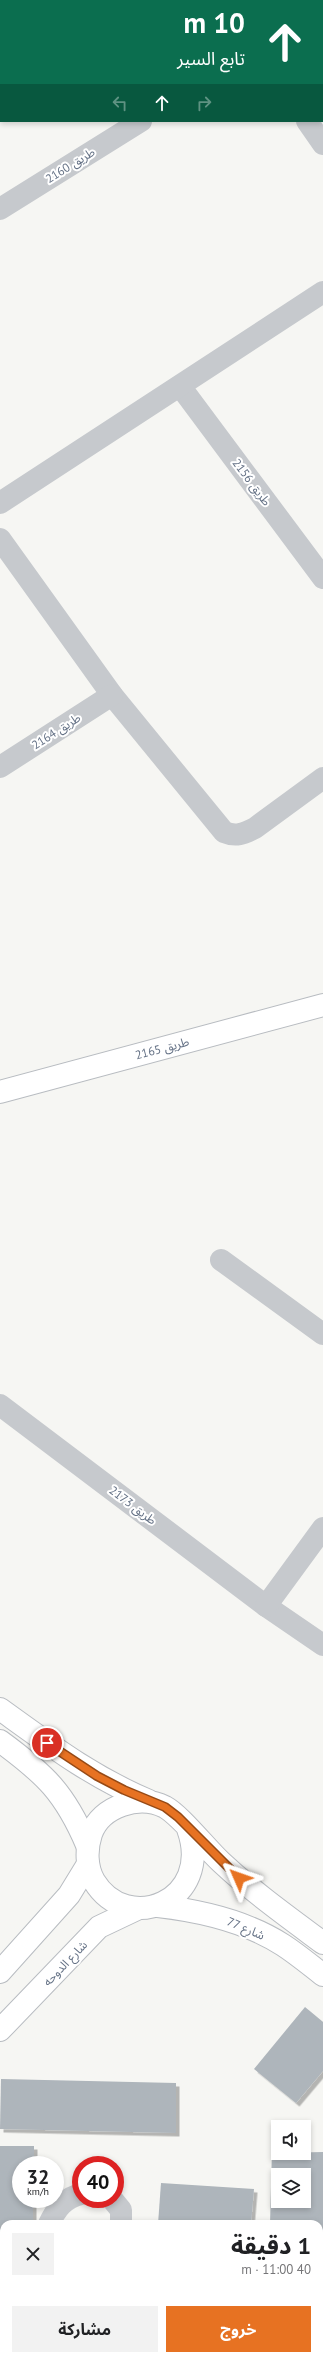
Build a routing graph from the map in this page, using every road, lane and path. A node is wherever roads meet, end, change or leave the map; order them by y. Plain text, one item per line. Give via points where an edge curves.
1 (139, 122) edge
2 (308, 122) edge
3 (323, 144) edge
4 (0, 209) edge
5 (323, 292) edge
6 (180, 386) junction
7 (0, 503) edge
8 (0, 539) edge
9 (323, 578) edge
10 (112, 695) junction
11 (0, 767) edge
12 (323, 778) edge
13 (323, 1005) edge
14 (0, 1092) edge
15 (221, 1260) dead end
16 (323, 1334) edge
17 (0, 1405) edge
18 (323, 1528) edge
19 (266, 1606) junction
20 (323, 1645) edge
21 (0, 1709) edge
22 (0, 1741) edge
23 (150, 1802) junction
24 (188, 1829) junction
25 (88, 1855) junction
26 (148, 1907) junction
27 (323, 1943) edge
28 (0, 1972) edge
29 (323, 1975) edge
30 (0, 2030) edge
31 (72, 2197) edge
32 (119, 2208) edge
33 (51, 2220) edge
34 (121, 2220) edge

1 - 4 street, طريق 2160
2 - 3 street
5 - 6 street
6 - 7 street
6 - 9 street, طريق 2156
8 - 10 street
10 - 11 street, طريق 2164
10 - 12 street via 224,832 234,836 255,828
13 - 14 street, طريق 2165
15 - 16 street
17 - 19 street, طريق 2173
18 - 19 street
19 - 20 street, طريق 2173
21 - 23 street via 71,1761
22 - 25 street via 32,1764 65,1800
23 - 24 street via 165,1807
23 - 25 street via 123,1805 103,1816 93,1830
24 - 26 street via 193,1843 194,1858 190,1874 183,1887 172,1898
24 - 27 street via 244,1883
25 - 26 street via 94,1881 106,1895 121,1904
25 - 28 street via 69,1895
26 - 29 street, شارع 77 via 191,1910 223,1918 254,1930 283,1945
26 - 30 street, شارع الدوحه via 99,1927
31 - 33 street via 57,2207
32 - 34 street

